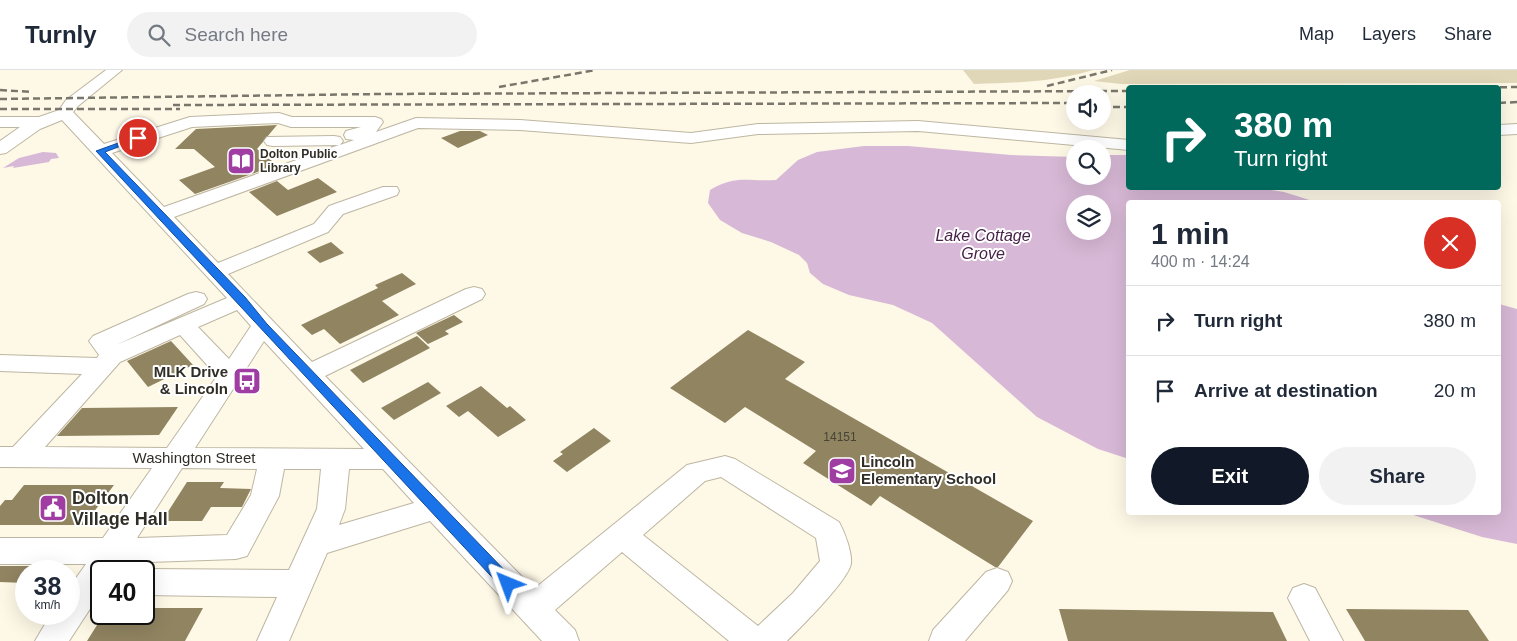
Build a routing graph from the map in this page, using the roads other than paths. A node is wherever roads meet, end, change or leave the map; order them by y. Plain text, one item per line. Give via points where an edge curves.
1 (115, 70) edge
2 (65, 113) junction
3 (0, 122) edge
4 (40, 122) junction
5 (292, 122) junction
6 (1517, 129) edge
7 (1501, 130) edge
8 (273, 141) junction
9 (334, 141) junction
10 (1126, 144) edge
11 (0, 149) edge
12 (100, 151) junction
13 (287, 155) junction
14 (390, 191) dead end
15 (159, 213) junction
16 (215, 272) junction
17 (474, 294) dead end
18 (196, 299) dead end
19 (241, 300) junction
20 (183, 325) junction
21 (263, 326) junction
22 (107, 361) junction
23 (0, 363) edge
24 (310, 374) junction
25 (230, 375) junction
26 (175, 457) junction
27 (273, 458) junction
28 (336, 459) junction
29 (388, 459) junction
30 (8, 460) edge
31 (435, 508) junction
32 (622, 534) junction
33 (316, 544) junction
34 (0, 551) edge
35 (111, 551) junction
36 (106, 560) edge
37 (997, 581) dead end
38 (155, 582) edge
39 (298, 584) junction
40 (90, 589) edge
41 (1304, 598) dead end
42 (532, 610) junction
43 (51, 641) edge
44 (274, 641) edge
45 (563, 641) edge
46 (753, 641) edge
47 (765, 641) edge
48 (945, 641) edge
49 (1327, 641) edge

1 - 2 street via 69,105
2 - 4 street
2 - 12 street
3 - 4 street
4 - 11 street
5 - 8 street
5 - 9 street via 375,122 368,130
5 - 12 street via 279,118 190,122
6 - 7 street
8 - 9 street
8 - 13 street
9 - 13 street
10 - 15 street via 918,126 758,129 691,138 520,125 416,124
12 - 15 street
13 - 15 street via 286,164
14 - 16 street via 336,210 321,228
15 - 16 street
16 - 19 street
17 - 24 street
18 - 22 street via 101,341
19 - 20 street
19 - 21 street
20 - 22 street
20 - 25 street
21 - 24 street
21 - 25 street
22 - 23 street
22 - 30 street
24 - 29 street
25 - 26 street
26 - 27 street, Washington Street
26 - 30 street, Washington Street
26 - 35 street
27 - 28 street, Washington Street
27 - 35 street via 265,496 236,547
28 - 29 street, Washington Street
28 - 33 street via 331,509
29 - 31 street
31 - 33 street
31 - 42 street
32 - 42 street
32 - 46 street
32 - 47 street via 697,472 725,466 829,531 836,564 804,603
33 - 39 street
34 - 35 street
35 - 36 street
37 - 48 street
38 - 39 street
39 - 44 street
40 - 43 street
41 - 49 street
42 - 45 street

